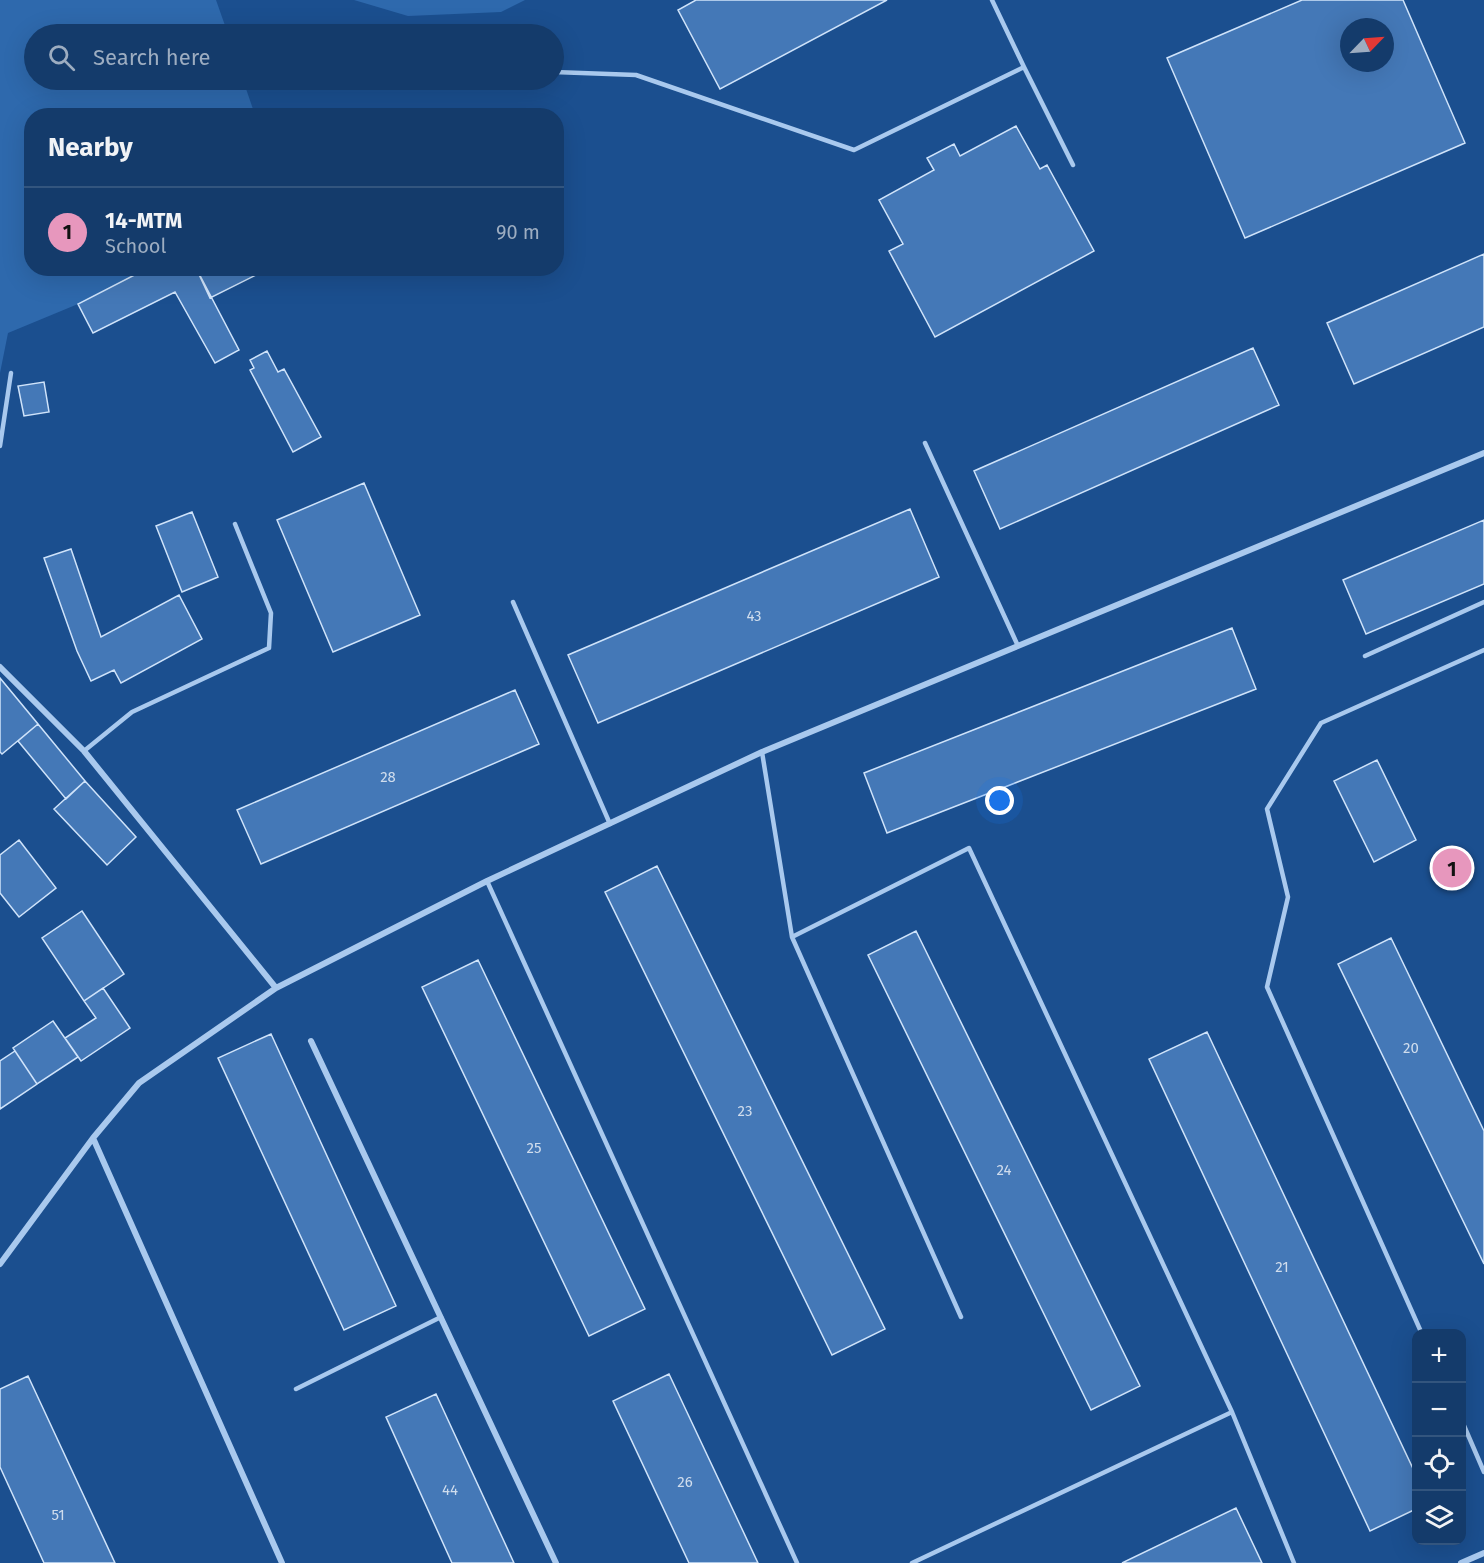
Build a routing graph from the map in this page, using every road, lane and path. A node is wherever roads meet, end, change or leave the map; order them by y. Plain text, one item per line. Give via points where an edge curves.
1 (992, 0) edge
2 (1024, 67) junction
3 (564, 72) edge
4 (1073, 165) dead end
5 (11, 374) dead end
6 (925, 442) dead end
7 (0, 446) edge
8 (1484, 453) edge
9 (235, 524) dead end
10 (513, 602) dead end
11 (1484, 602) edge
12 (1018, 646) junction
13 (1484, 650) edge
14 (1365, 656) dead end
15 (0, 668) edge
16 (84, 751) junction
17 (762, 752) junction
18 (610, 824) junction
19 (487, 881) junction
20 (792, 937) junction
21 (276, 988) junction
22 (311, 1041) dead end
23 (93, 1138) junction
24 (0, 1264) edge
25 (441, 1317) junction
26 (961, 1317) dead end
27 (1420, 1329) edge
28 (297, 1389) dead end
29 (1232, 1412) junction
30 (1466, 1432) edge
31 (1484, 1472) edge
32 (1484, 1553) edge
33 (282, 1563) edge
34 (556, 1563) edge
35 (797, 1563) edge
36 (912, 1563) edge
37 (1294, 1563) edge
38 (1461, 1563) edge

1 - 2 lane
2 - 3 lane via 854,150 636,75
2 - 4 lane
5 - 7 lane
6 - 12 lane
8 - 12 street
9 - 16 lane via 271,613 269,648 132,712
10 - 18 lane
11 - 14 lane
12 - 17 street
13 - 27 lane via 1321,723 1267,809 1288,897 1267,987
15 - 16 street
16 - 21 street
17 - 18 street
17 - 20 lane
18 - 19 street
19 - 21 street
19 - 35 lane
20 - 26 lane
20 - 29 lane via 969,848
21 - 23 street via 139,1083
22 - 25 street
23 - 24 street
23 - 33 street
25 - 28 lane
25 - 34 street
29 - 36 lane
29 - 37 lane
30 - 31 lane
32 - 38 street

